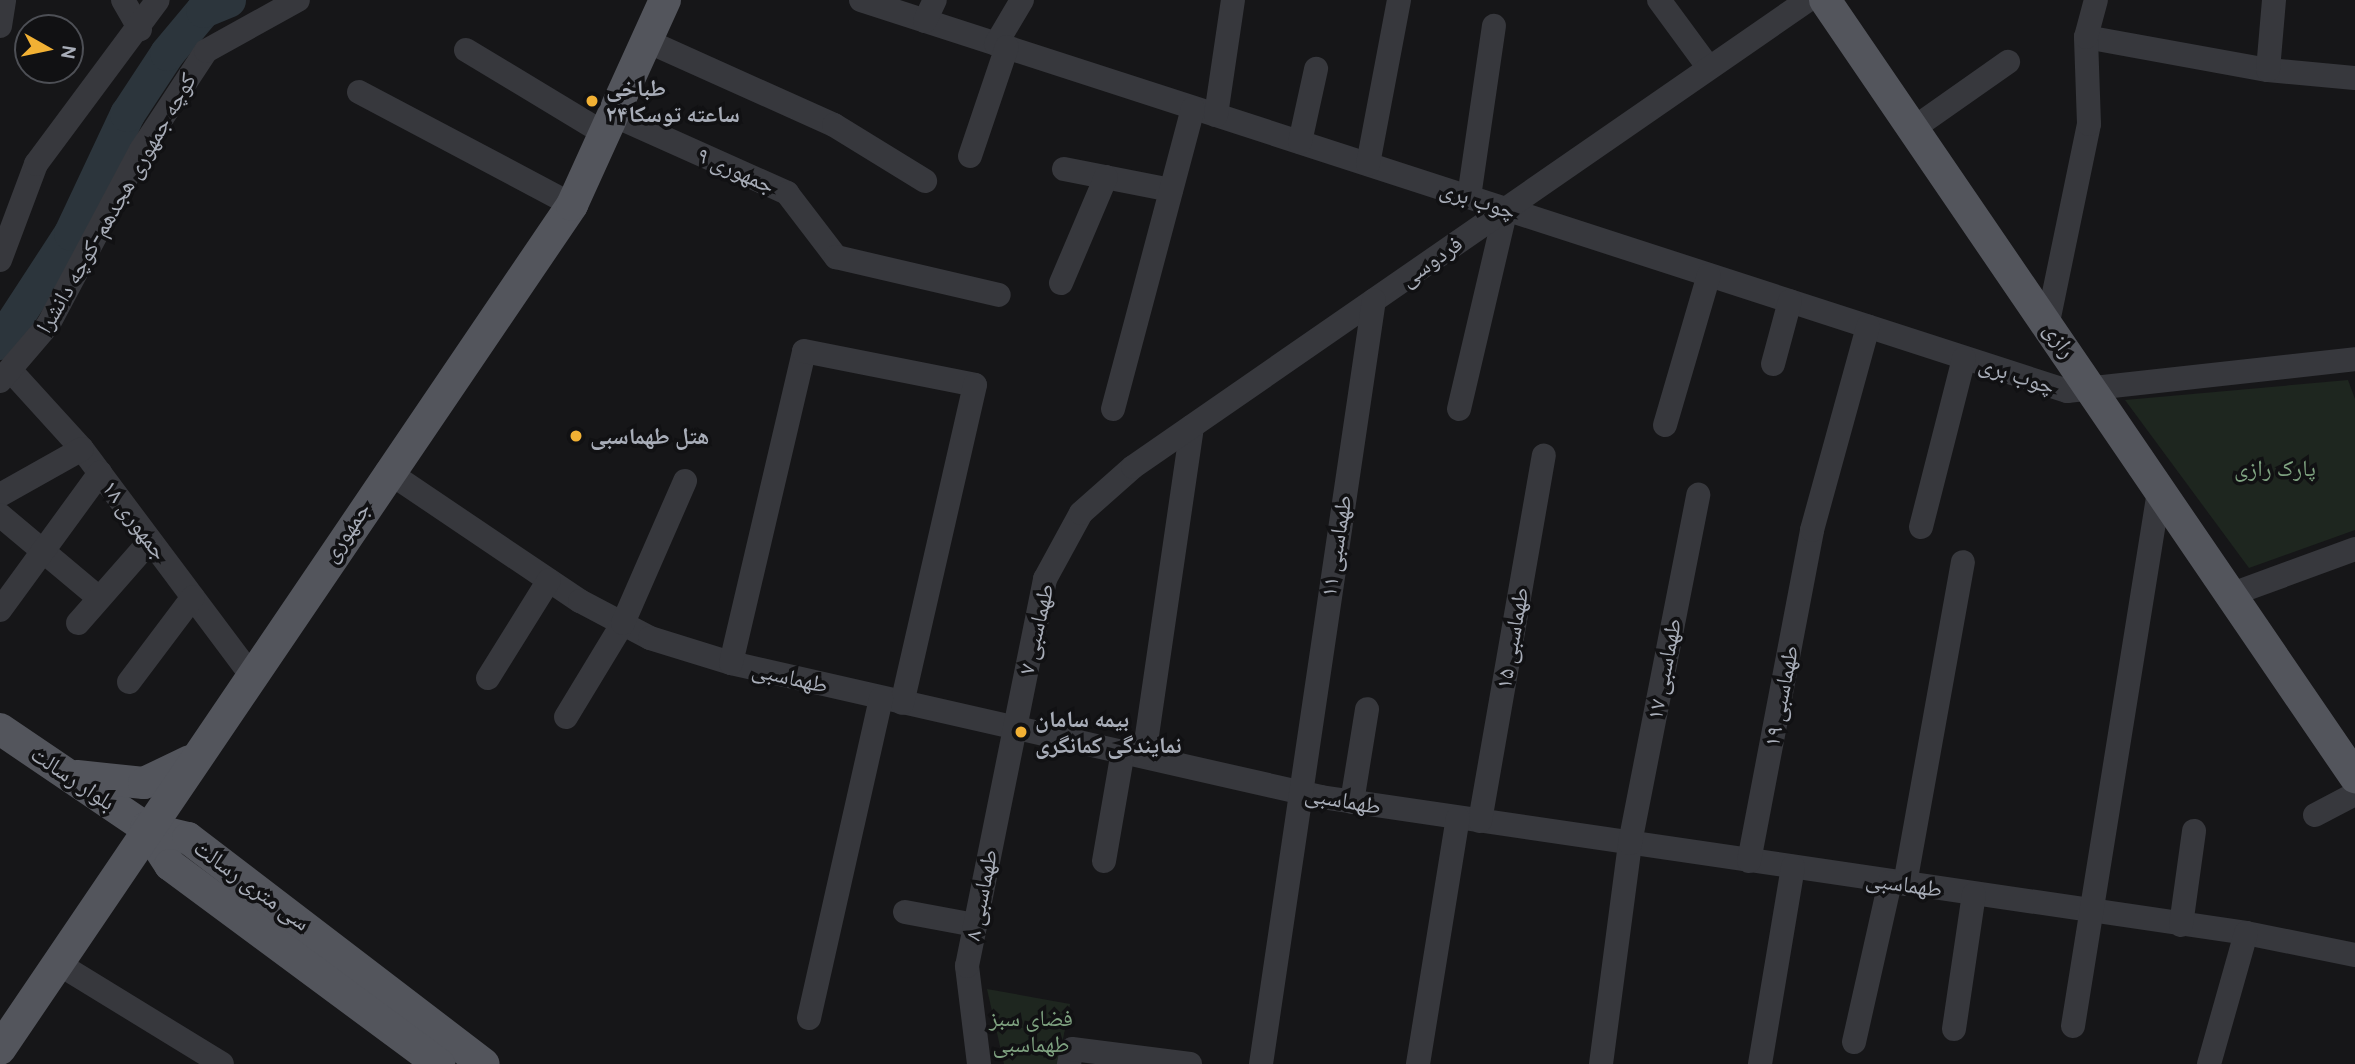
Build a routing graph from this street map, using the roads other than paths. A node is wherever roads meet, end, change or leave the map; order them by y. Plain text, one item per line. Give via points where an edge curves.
1 (4, 0) edge
2 (124, 0) edge
3 (158, 0) edge
4 (298, 0) edge
5 (665, 0) edge
6 (861, 0) edge
7 (1022, 0) edge
8 (1233, 0) edge
9 (1399, 0) edge
10 (1659, 0) edge
11 (1808, 0) edge
12 (1825, 0) edge
13 (2096, 0) edge
14 (2274, 0) edge
15 (930, 10) edge
16 (0, 26) edge
17 (1494, 26) dead end
18 (140, 29) junction
19 (2086, 37) junction
20 (647, 41) junction
21 (1002, 45) junction
22 (466, 50) dead end
23 (2008, 62) dead end
24 (1709, 68) junction
25 (1316, 69) dead end
26 (2268, 70) junction
27 (2355, 78) edge
28 (359, 92) dead end
29 (1204, 111) junction
30 (609, 124) junction
31 (1914, 128) junction
32 (1300, 142) junction
33 (970, 156) dead end
34 (1368, 164) junction
35 (1064, 169) dead end
36 (1106, 177) junction
37 (925, 181) dead end
38 (1171, 190) junction
39 (1469, 197) junction
40 (572, 205) junction
41 (1506, 209) junction
42 (0, 260) edge
43 (1709, 275) junction
44 (1061, 283) dead end
45 (999, 295) dead end
46 (1374, 300) junction
47 (1790, 301) junction
48 (2048, 322) junction
49 (1868, 327) junction
50 (1964, 358) junction
51 (2355, 359) edge
52 (1773, 364) dead end
53 (5, 376) edge
54 (2096, 392) junction
55 (1113, 409) dead end
56 (1459, 409) dead end
57 (1665, 425) dead end
58 (1192, 426) junction
59 (82, 449) junction
60 (1544, 456) dead end
61 (387, 471) junction
62 (100, 473) junction
63 (685, 481) dead end
64 (2160, 485) junction
65 (0, 495) edge
66 (1698, 495) dead end
67 (0, 515) edge
68 (1921, 527) dead end
69 (150, 541) junction
70 (2355, 549) edge
71 (43, 551) junction
72 (1963, 562) dead end
73 (549, 580) junction
74 (2235, 593) junction
75 (192, 597) junction
76 (99, 598) junction
77 (0, 610) edge
78 (78, 623) dead end
79 (623, 623) junction
80 (731, 663) junction
81 (251, 676) junction
82 (488, 678) dead end
83 (129, 682) dead end
84 (2291, 684) junction
85 (891, 701) junction
86 (1367, 709) dead end
87 (566, 717) dead end
88 (1015, 726) junction
89 (0, 729) edge
90 (1134, 754) junction
91 (194, 758) junction
92 (2355, 760) edge
93 (66, 774) junction
94 (2355, 777) edge
95 (1298, 792) junction
96 (2355, 794) edge
97 (1352, 802) junction
98 (2315, 815) dead end
99 (1469, 819) junction
100 (146, 828) junction
101 (2194, 831) dead end
102 (1630, 843) junction
103 (1749, 861) junction
104 (1104, 862) dead end
105 (1793, 867) junction
106 (1897, 883) junction
107 (1974, 894) junction
108 (2088, 911) junction
109 (905, 912) dead end
110 (975, 925) junction
111 (2181, 925) junction
112 (2246, 933) junction
113 (2355, 956) edge
114 (59, 964) junction
115 (809, 1018) dead end
116 (2073, 1026) dead end
117 (1954, 1029) dead end
118 (1854, 1042) dead end
119 (0, 1049) edge
120 (1070, 1056) edge
121 (1766, 1063) edge
122 (222, 1064) edge
123 (439, 1064) edge
124 (484, 1064) edge
125 (979, 1064) edge
126 (1190, 1064) edge
127 (1261, 1064) edge
128 (1418, 1064) edge
129 (1601, 1064) edge
130 (2209, 1064) edge

1 - 16 street
2 - 18 street
3 - 18 street
4 - 53 street, کوچه جمهوری هجدهم-کوچه دانشرا via 206,51 141,150 48,325
5 - 20 main road, جمهوری
6 - 15 street, چوب بری
7 - 21 street
8 - 29 street
9 - 34 street
10 - 24 street
11 - 24 street, فردوسی
12 - 31 main road, رازی
13 - 19 street
14 - 26 street
15 - 21 street, چوب بری
17 - 39 street
18 - 42 street via 36,164
19 - 26 street
19 - 48 street via 2089,124
20 - 30 main road, جمهوری
20 - 37 street via 834,125
21 - 29 street, چوب بری
21 - 33 street
22 - 30 street, ۹ جمهوری
23 - 31 street
24 - 41 street, فردوسی
25 - 32 street
26 - 27 street
28 - 40 street
29 - 32 street, چوب بری
29 - 38 street
30 - 40 main road, جمهوری
30 - 45 street, ۹ جمهوری via 787,194 836,257
31 - 48 main road, رازی
32 - 34 street, چوب بری
34 - 39 street, چوب بری
35 - 36 street
36 - 38 street
36 - 44 street
38 - 55 street
39 - 41 street, چوب بری
40 - 61 main road, جمهوری
41 - 43 street, چوب بری
41 - 46 street, فردوسی
41 - 56 street
43 - 47 street, چوب بری
43 - 57 street
46 - 58 street, فردوسی
46 - 95 street, ۱۱ طهماسبی
47 - 49 street, چوب بری
47 - 52 street
48 - 54 main road, رازی
49 - 50 street, چوب بری
49 - 103 street, ۱۹ طهماسبی via 1812,530
50 - 54 street, چوب بری via 2067,391
50 - 68 street
51 - 54 street, چوب بری
53 - 59 street, جمهوری ۱۸
54 - 64 main road, رازی
58 - 88 street, ۷ طهماسبی via 1081,513 1045,579
58 - 90 street
59 - 62 street, جمهوری ۱۸
59 - 65 street
60 - 99 street, ۱۵ طهماسبی
61 - 73 street, طهماسبی
61 - 81 main road, جمهوری
62 - 69 street, جمهوری ۱۸
62 - 71 street
63 - 79 street
64 - 74 main road, رازی
64 - 108 street
66 - 102 street, ۱۷ طهماسبی
67 - 71 street
69 - 75 street, جمهوری ۱۸
69 - 76 street
70 - 74 street
71 - 76 street
71 - 77 street
72 - 106 street
73 - 79 street, طهماسبی
73 - 82 street
74 - 84 main road, رازی
75 - 81 street, جمهوری ۱۸
75 - 83 street
76 - 78 street
79 - 80 street, طهماسبی
79 - 87 street
80 - 85 street, طهماسبی
80 - 85 street via 804,351 975,385
81 - 91 main road, جمهوری
84 - 92 main road, رازی
84 - 94 main road, رازی
85 - 88 street, طهماسبی
85 - 115 street
86 - 97 street
88 - 90 street, طهماسبی
88 - 110 street, ۸ طهماسبی
89 - 93 main road, بلوار رسالت
90 - 95 street, طهماسبی
90 - 104 street
91 - 93 main road via 144,783
91 - 100 main road, جمهوری
93 - 100 main road, بلوار رسالت
95 - 97 street, طهماسبی
95 - 127 street, ۱۱ طهماسبی
96 - 98 street
97 - 99 street, طهماسبی
99 - 102 street, طهماسبی
99 - 128 street, ۱۵ طهماسبی
100 - 114 main road, جمهوری
100 - 123 main road, سی متری رسالت via 170,864
100 - 124 main road, سی متری رسالت via 188,838
101 - 111 street
102 - 103 street, طهماسبی
102 - 129 street, ۱۷ طهماسبی
103 - 105 street, طهماسبی
105 - 106 street, طهماسبی
105 - 121 street
106 - 107 street, طهماسبی
106 - 118 street
107 - 108 street, طهماسبی
107 - 117 street
108 - 111 street, طهماسبی
108 - 116 street
109 - 110 street
110 - 125 street, ۸ طهماسبی via 967,966
111 - 112 street, طهماسبی
112 - 113 street, طهماسبی
112 - 130 street
114 - 119 main road, جمهوری
114 - 122 street
120 - 126 street

